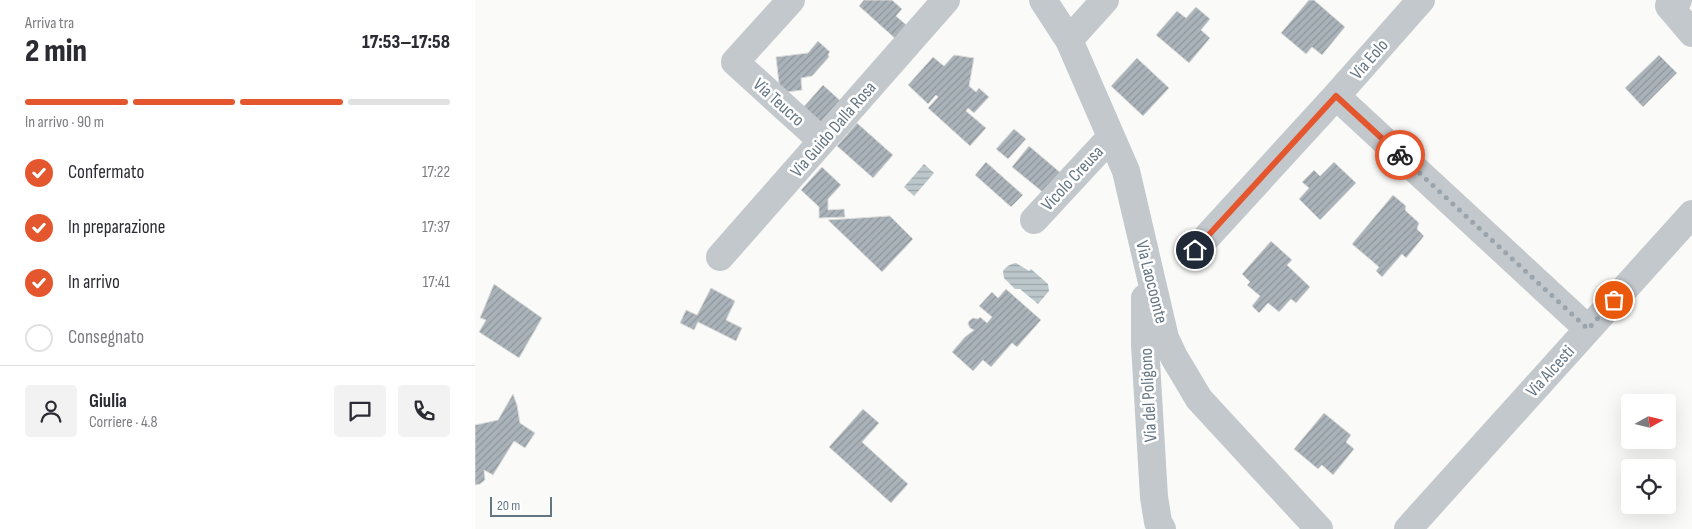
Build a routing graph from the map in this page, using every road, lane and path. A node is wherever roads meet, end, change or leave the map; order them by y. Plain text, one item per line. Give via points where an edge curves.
1 (791, 0) edge
2 (946, 0) edge
3 (1043, 0) edge
4 (1105, 0) edge
5 (1421, 0) edge
6 (1679, 0) edge
7 (1692, 33) edge
8 (1069, 40) junction
9 (1336, 96) junction
10 (1111, 136) junction
11 (822, 141) junction
12 (1692, 214) edge
13 (1033, 220) dead end
14 (1195, 250) dead end
15 (720, 258) dead end
16 (1145, 259) junction
17 (1588, 329) junction
18 (1162, 529) edge
19 (1319, 529) edge
20 (1408, 529) edge

1 - 11 street, Via Teucro via 735,62
2 - 11 street, Via Guido Dalla Rosa
3 - 8 street, Via Laocoonte
4 - 8 street
5 - 9 street, Via Eolo
6 - 7 street via 1669,6
8 - 10 street, Via Laocoonte
9 - 14 street, Via Eolo
9 - 17 street
10 - 13 street, Vicolo Creusa
10 - 16 street, Via Laocoonte via 1126,171
11 - 15 street, Via Guido Dalla Rosa
12 - 17 street, Via Alcesti
16 - 18 street, Via del Poligono via 1145,345 1153,488
16 - 19 street, Via Laocoonte via 1165,338 1199,400
17 - 20 street, Via Alcesti

